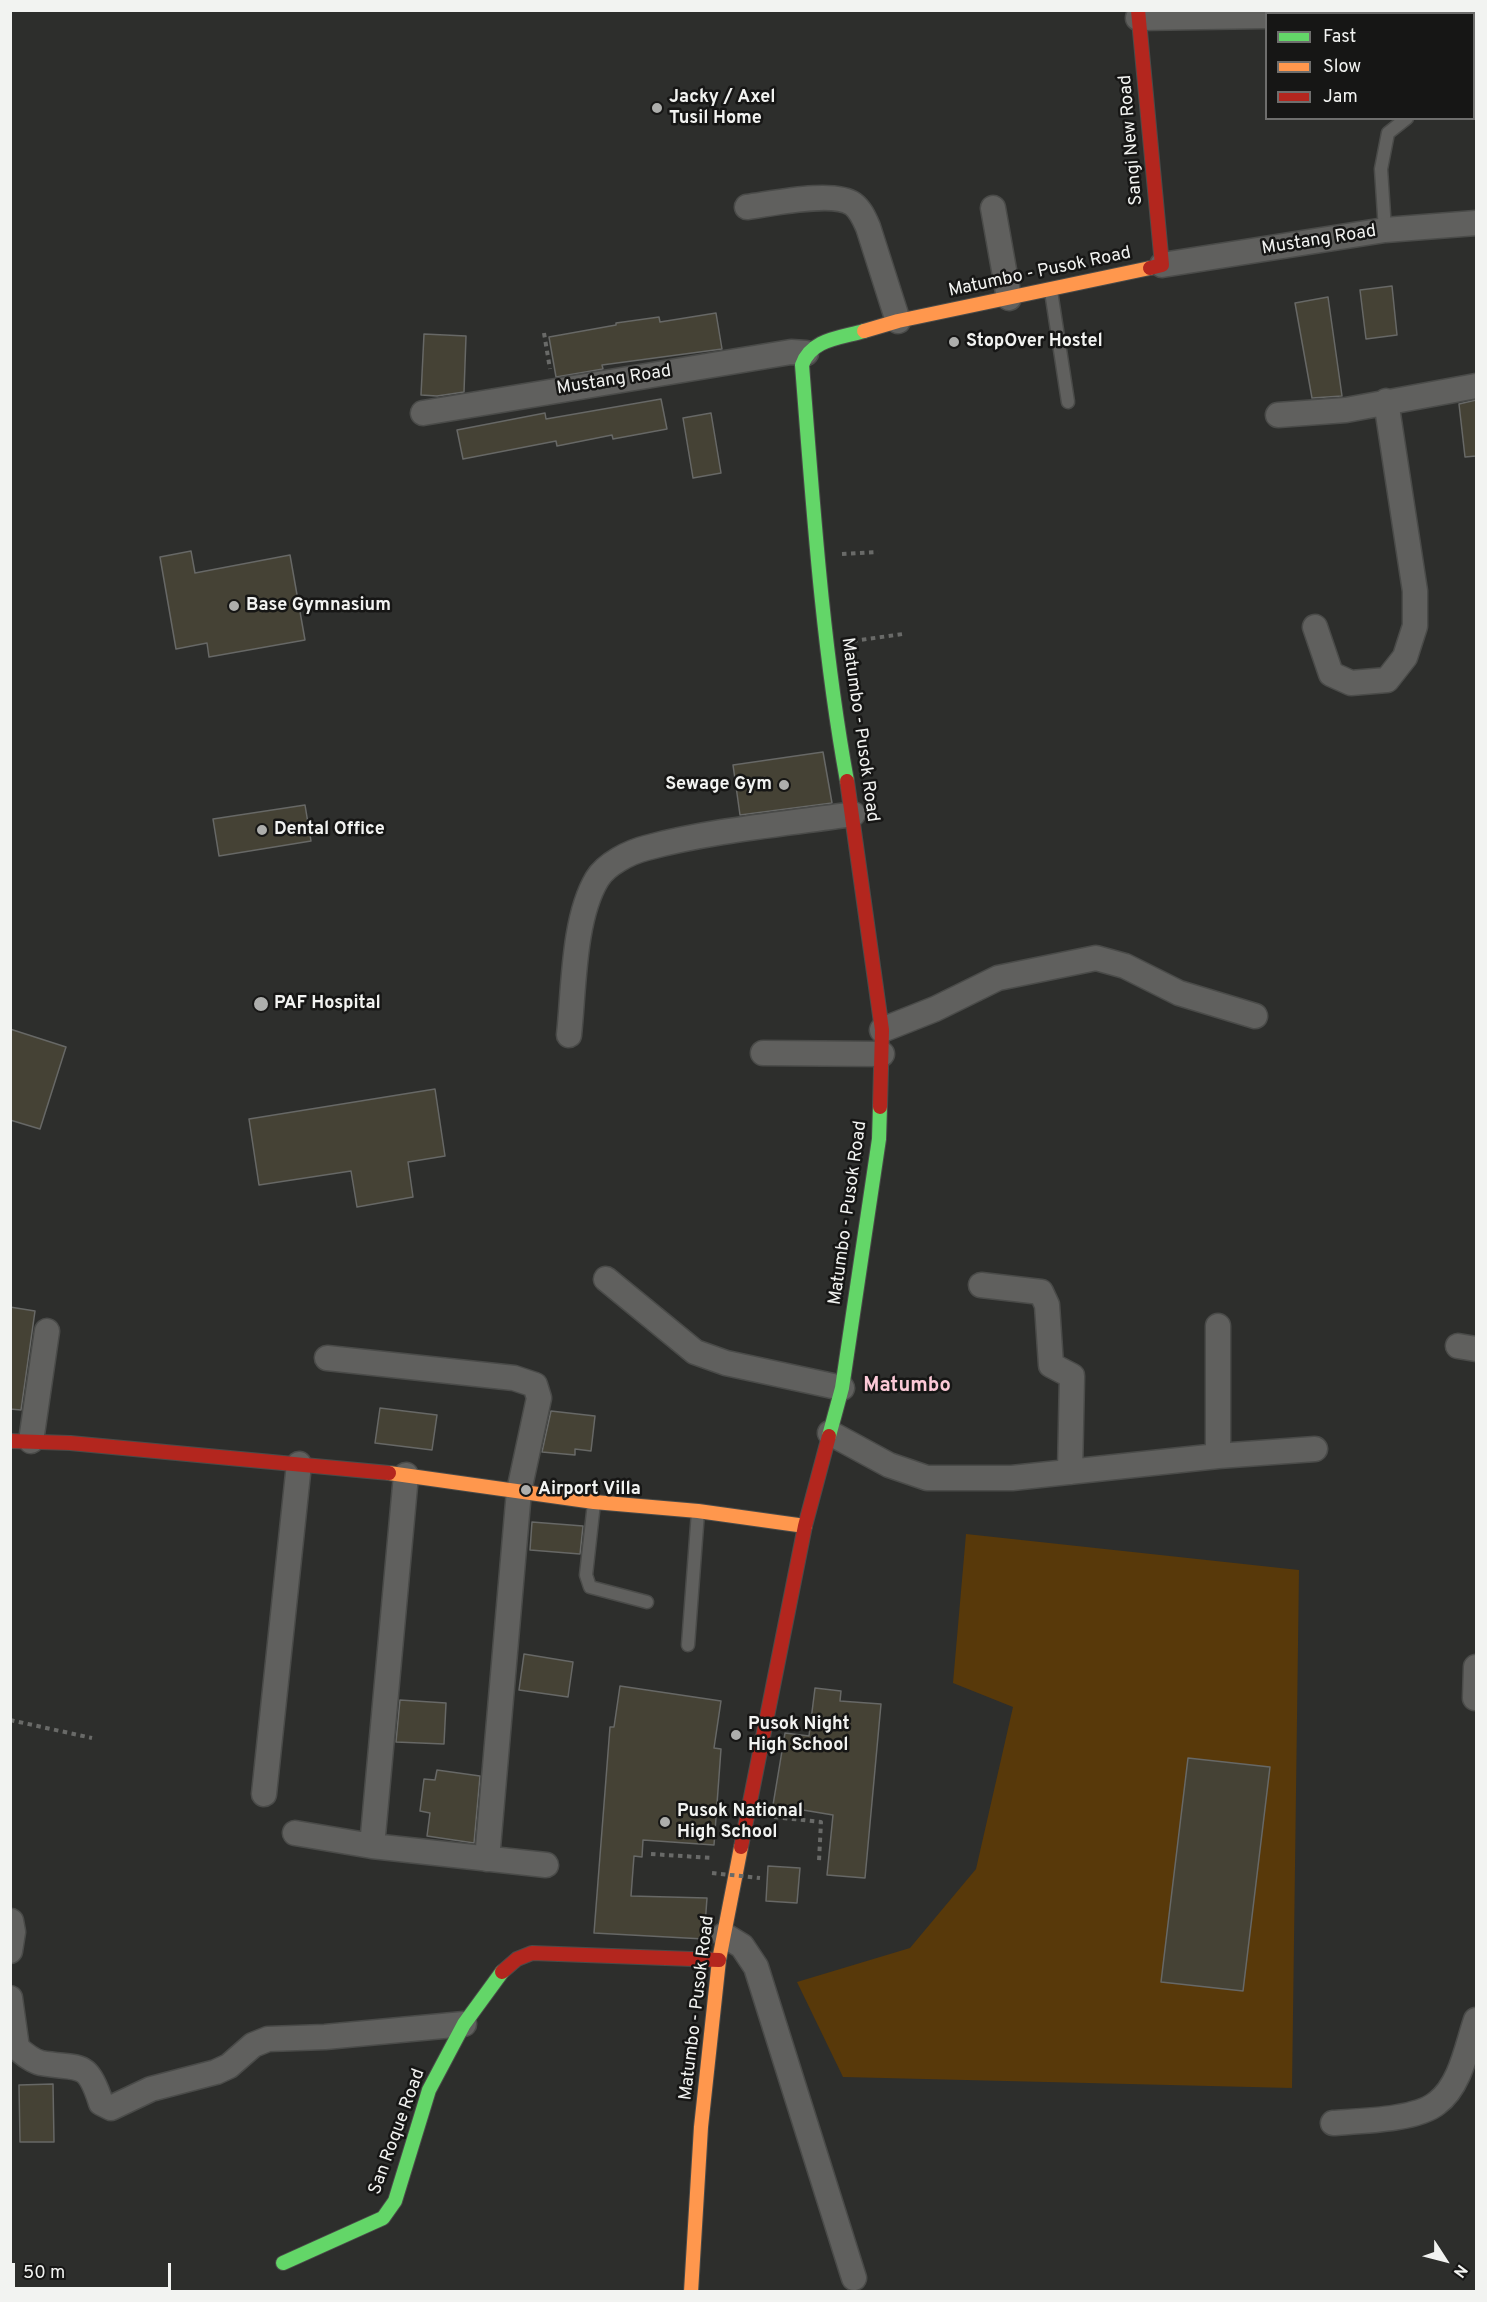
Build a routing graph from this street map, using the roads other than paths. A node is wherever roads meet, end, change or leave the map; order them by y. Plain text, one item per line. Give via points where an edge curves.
1 (1138, 14) edge
2 (1265, 16) edge
3 (1404, 120) edge
4 (747, 207) dead end
5 (993, 208) dead end
6 (1476, 223) edge
7 (1385, 230) junction
8 (1162, 265) junction
9 (1051, 289) junction
10 (1009, 298) junction
11 (898, 321) junction
12 (806, 353) junction
13 (1476, 386) edge
14 (1386, 401) junction
15 (1068, 402) dead end
16 (423, 413) dead end
17 (1278, 416) dead end
18 (1316, 627) dead end
19 (853, 814) junction
20 (1255, 1016) dead end
21 (882, 1030) junction
22 (569, 1035) dead end
23 (763, 1053) dead end
24 (882, 1054) junction
25 (606, 1279) dead end
26 (981, 1285) dead end
27 (1218, 1326) dead end
28 (47, 1331) dead end
29 (327, 1358) dead end
30 (842, 1388) junction
31 (830, 1433) junction
32 (21, 1441) edge
33 (1315, 1449) dead end
34 (1218, 1456) junction
35 (299, 1464) junction
36 (1070, 1472) junction
37 (406, 1475) junction
38 (519, 1491) junction
39 (594, 1502) junction
40 (698, 1511) junction
41 (805, 1526) junction
42 (647, 1602) dead end
43 (688, 1645) dead end
44 (1476, 1667) edge
45 (1474, 1698) dead end
46 (264, 1794) dead end
47 (295, 1833) dead end
48 (372, 1846) junction
49 (487, 1859) junction
50 (546, 1865) dead end
51 (11, 1921) edge
52 (724, 1935) junction
53 (10, 1952) edge
54 (719, 1960) junction
55 (10, 1998) edge
56 (1476, 2020) edge
57 (464, 2024) junction
58 (1333, 2123) dead end
59 (283, 2264) dead end
60 (854, 2278) dead end
61 (692, 2292) edge

1 - 2 street
1 - 8 street, Sangi New Road
3 - 7 lane via 1388,133 1381,170
4 - 11 street via 829,197 852,203 868,227
5 - 10 street
6 - 7 street, Mustang Road
7 - 8 street, Mustang Road
8 - 9 street, Matumbo - Pusok Road
9 - 10 street, Matumbo - Pusok Road
9 - 15 lane
10 - 11 street, Matumbo - Pusok Road
11 - 12 street, Matumbo - Pusok Road via 817,344
12 - 16 street, Mustang Road via 791,352
12 - 19 street, Matumbo - Pusok Road via 802,365 817,555 839,737
13 - 14 street
14 - 17 street via 1346,410
14 - 18 street via 1415,591 1415,626 1405,657 1387,680 1350,683 1331,674
19 - 21 street, Matumbo - Pusok Road
19 - 22 street via 645,848 611,865 598,877 589,896 580,934
20 - 21 street via 1179,993 1125,966 1096,958 998,978
21 - 24 street, Matumbo - Pusok Road
23 - 24 street
24 - 30 street, Matumbo - Pusok Road via 879,1139
25 - 30 street via 695,1352 726,1363
26 - 36 street via 1041,1292 1047,1305 1051,1365 1072,1376
27 - 34 street
28 - 32 street
29 - 38 street via 514,1378 535,1385 539,1398
30 - 31 street, Matumbo - Pusok Road
31 - 36 street via 889,1465 927,1478 1012,1478
31 - 41 street, Matumbo - Pusok Road
32 - 35 street
33 - 34 street
34 - 36 street
35 - 37 street
35 - 46 street
37 - 38 street
37 - 48 street
38 - 39 street
38 - 49 street
39 - 40 street
39 - 42 lane via 586,1575 590,1587
40 - 41 street
40 - 43 lane
41 - 52 street, Matumbo - Pusok Road
44 - 45 street
47 - 48 street
48 - 49 street
49 - 50 street
51 - 53 street
52 - 54 street, Matumbo - Pusok Road
52 - 60 street via 742,1946 756,1967
54 - 57 street, San Roque Road via 532,1953 503,1971
54 - 61 street, Matumbo - Pusok Road via 701,2127
55 - 57 street via 16,2048 40,2063 79,2067 94,2080 101,2103 111,2108 151,2089 216,2072 268,2039
56 - 58 street via 1456,2079 1437,2104 1405,2116
57 - 59 street, San Roque Road via 429,2090 394,2201 383,2218

